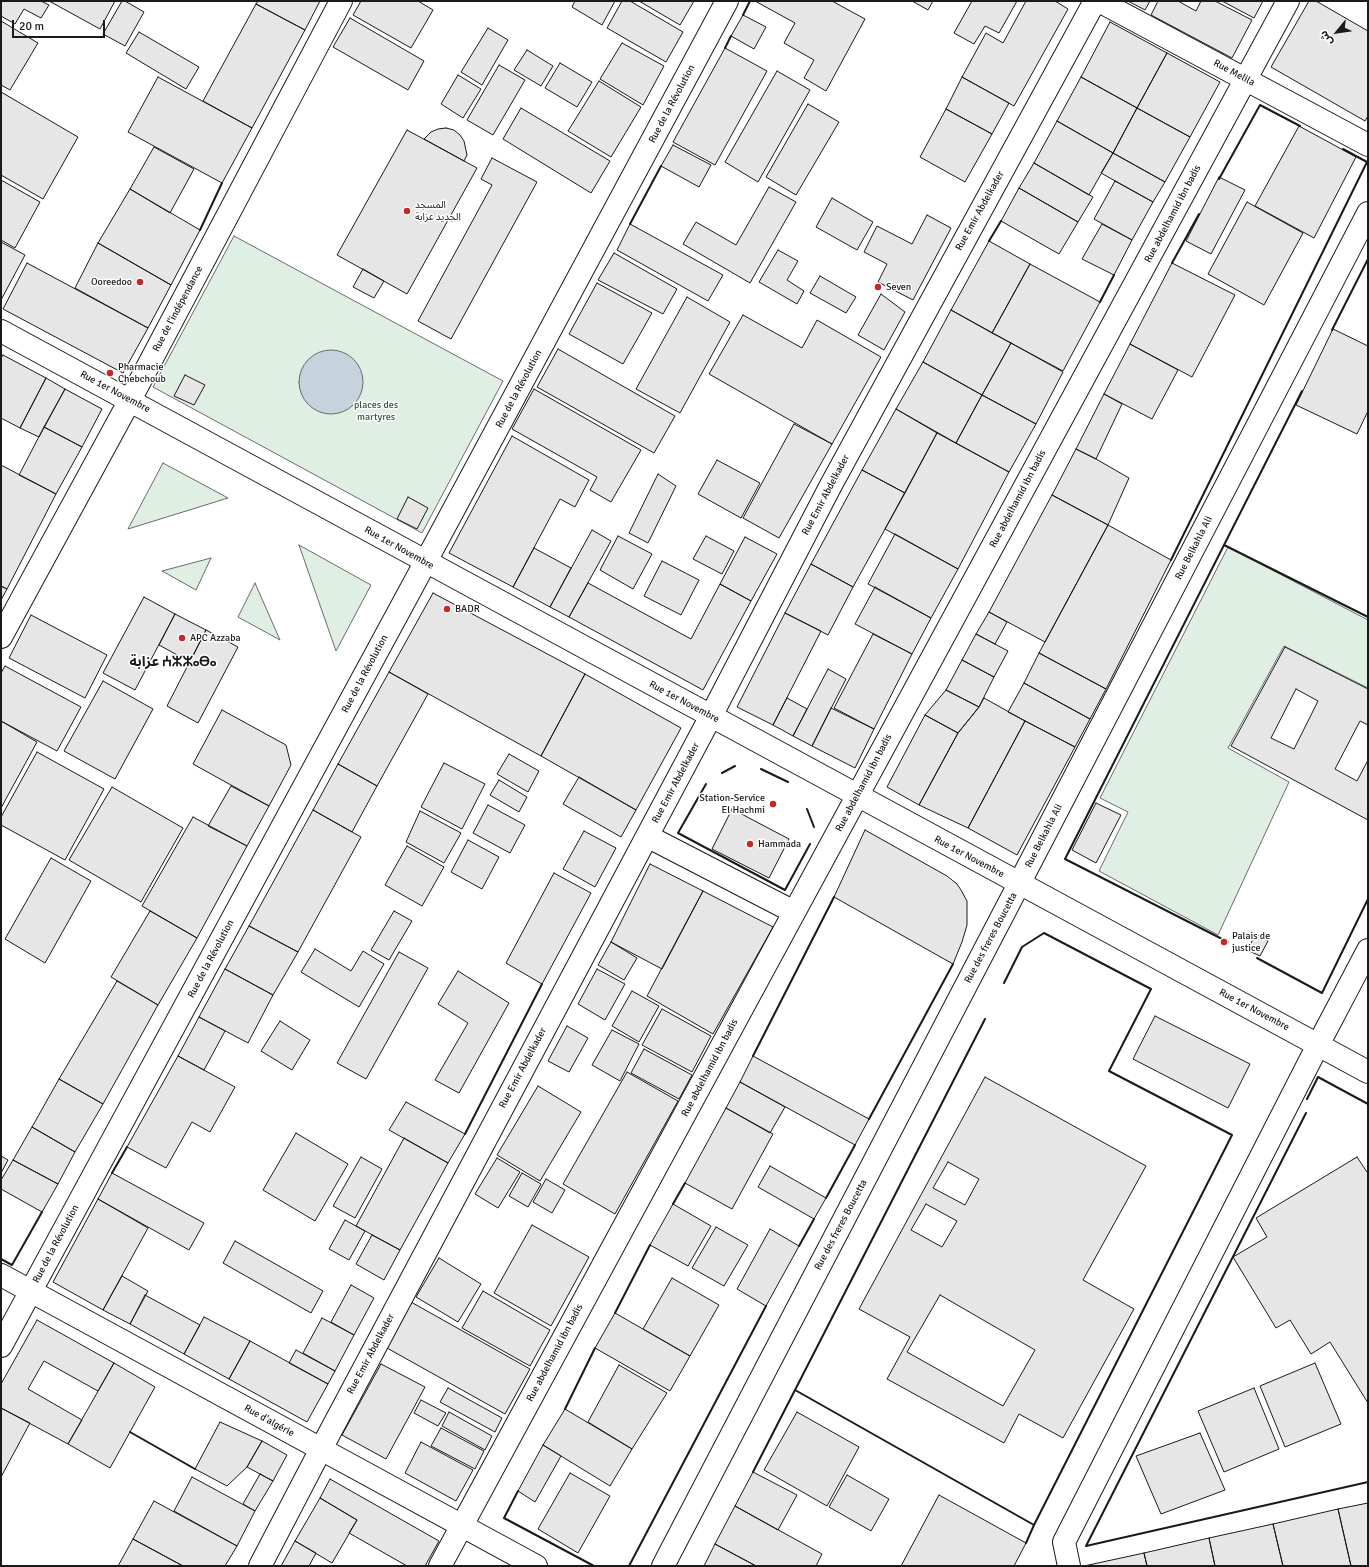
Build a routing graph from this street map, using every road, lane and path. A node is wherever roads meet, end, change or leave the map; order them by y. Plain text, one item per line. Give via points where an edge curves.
1 (341, 1) edge
2 (727, 1) edge
3 (1095, 1) edge
4 (1099, 1) edge
5 (1288, 1) edge
6 (1245, 80) junction
7 (1368, 146) edge
8 (1368, 213) edge
9 (1, 331) edge
10 (130, 400) junction
11 (426, 562) junction
12 (1, 637) edge
13 (711, 716) junction
14 (857, 796) junction
15 (647, 836) junction
16 (1019, 884) junction
17 (794, 912) junction
18 (1368, 950) edge
19 (1318, 1045) junction
20 (1368, 1072) edge
21 (1, 1275) edge
22 (31, 1292) junction
23 (1, 1346) edge
24 (321, 1449) junction
25 (462, 1526) junction
26 (1064, 1542) junction
27 (260, 1566) edge
28 (440, 1566) edge
29 (536, 1566) edge
30 (663, 1566) edge
31 (1062, 1566) edge
32 (1069, 1566) edge

1 - 10 street, Rue de l'indépendance
2 - 11 street, Rue de la Révolution
3 - 13 street, Rue Emir Abdelkader via 831,485
4 - 6 street, Rue Melila
5 - 6 street, Rue abdelhamid ibn badis
6 - 7 street, Rue Melila
6 - 14 street, Rue abdelhamid ibn badis
8 - 16 street, Rue Belkahla Ali
9 - 10 street, Rue 1er Novembre
10 - 11 street, Rue 1er Novembre
10 - 12 street, Rue de l'indépendance
11 - 13 street, Rue 1er Novembre
11 - 22 street, Rue de la Révolution
13 - 14 street, Rue 1er Novembre
13 - 15 street, Rue Emir Abdelkader
14 - 16 street, Rue 1er Novembre
14 - 17 street, Rue abdelhamid ibn badis
15 - 17 street
15 - 24 street, Rue Emir Abdelkader
16 - 19 street, Rue 1er Novembre
16 - 30 street, Rue des freres Boucetta
17 - 25 street, Rue abdelhamid ibn badis
18 - 19 street
19 - 20 street, Rue 1er Novembre
19 - 26 street
21 - 22 street, Rue d'algérie
22 - 23 street, Rue de la Révolution
22 - 24 street, Rue d'algérie
24 - 25 street, Rue d'algérie
24 - 27 street, Rue Emir Abdelkader
25 - 28 street, Rue abdelhamid ibn badis
25 - 29 street, Rue d'algérie
26 - 31 street
26 - 32 street

